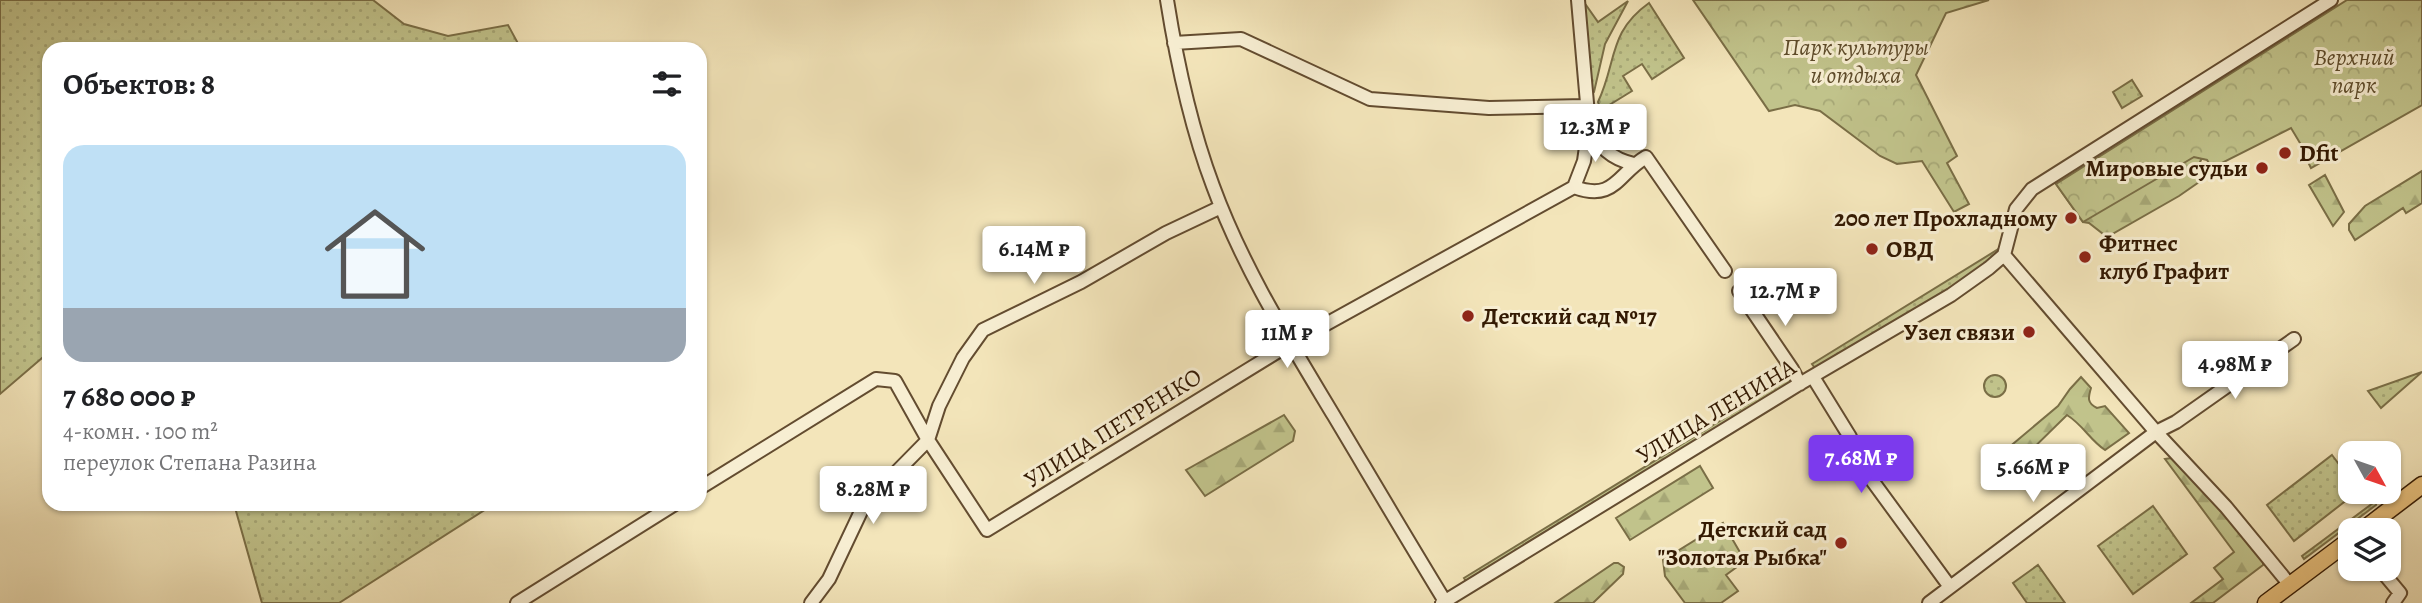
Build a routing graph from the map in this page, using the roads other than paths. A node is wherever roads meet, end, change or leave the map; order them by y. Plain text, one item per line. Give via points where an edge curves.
1 (1167, 0) edge
2 (1578, 0) edge
3 (2331, 0) edge
4 (1174, 43) junction
5 (1585, 106) junction
6 (1588, 126) junction
7 (1634, 164) junction
8 (1574, 187) junction
9 (1221, 207) junction
10 (2004, 255) junction
11 (1725, 271) dead end
12 (1739, 291) dead end
13 (2294, 339) dead end
14 (1290, 344) junction
15 (1814, 377) junction
16 (1800, 384) junction
17 (2157, 432) junction
18 (928, 440) junction
19 (707, 484) edge
20 (2422, 485) edge
21 (664, 511) edge
22 (2379, 518) edge
23 (2338, 549) edge
24 (2390, 581) edge
25 (2290, 585) junction
26 (1950, 587) junction
27 (1444, 602) edge
28 (517, 603) edge
29 (811, 603) edge
30 (1929, 603) edge
31 (2266, 603) edge
32 (2393, 603) edge

1 - 4 street
2 - 5 street
3 - 10 street via 2032,189 2015,209
4 - 5 street via 1241,39 1370,99 1489,108
4 - 9 street via 1189,112
5 - 6 street
6 - 7 street via 1605,151
6 - 8 street via 1584,160
7 - 8 street via 1619,183 1605,190
7 - 11 street via 1646,157
8 - 14 street, УЛИЦА ПЕТРЕНКО
9 - 14 street via 1252,277
9 - 18 street via 983,330 963,358
10 - 15 street, УЛИЦА ЛЕНИНА via 1951,295
10 - 17 street
12 - 16 street
13 - 17 street
14 - 18 street, УЛИЦА ПЕТРЕНКО via 987,530
14 - 27 street
15 - 16 street, УЛИЦА ЛЕНИНА
15 - 26 street via 1850,437 1852,453
16 - 27 street, УЛИЦА ЛЕНИНА
17 - 25 street
17 - 26 street
18 - 19 street, УЛИЦА ПЕТРЕНКО via 895,381 876,379
18 - 29 street via 864,505 829,579
20 - 22 main road
21 - 28 street
23 - 25 main road
24 - 32 street via 2400,593
25 - 31 main road
26 - 30 street

